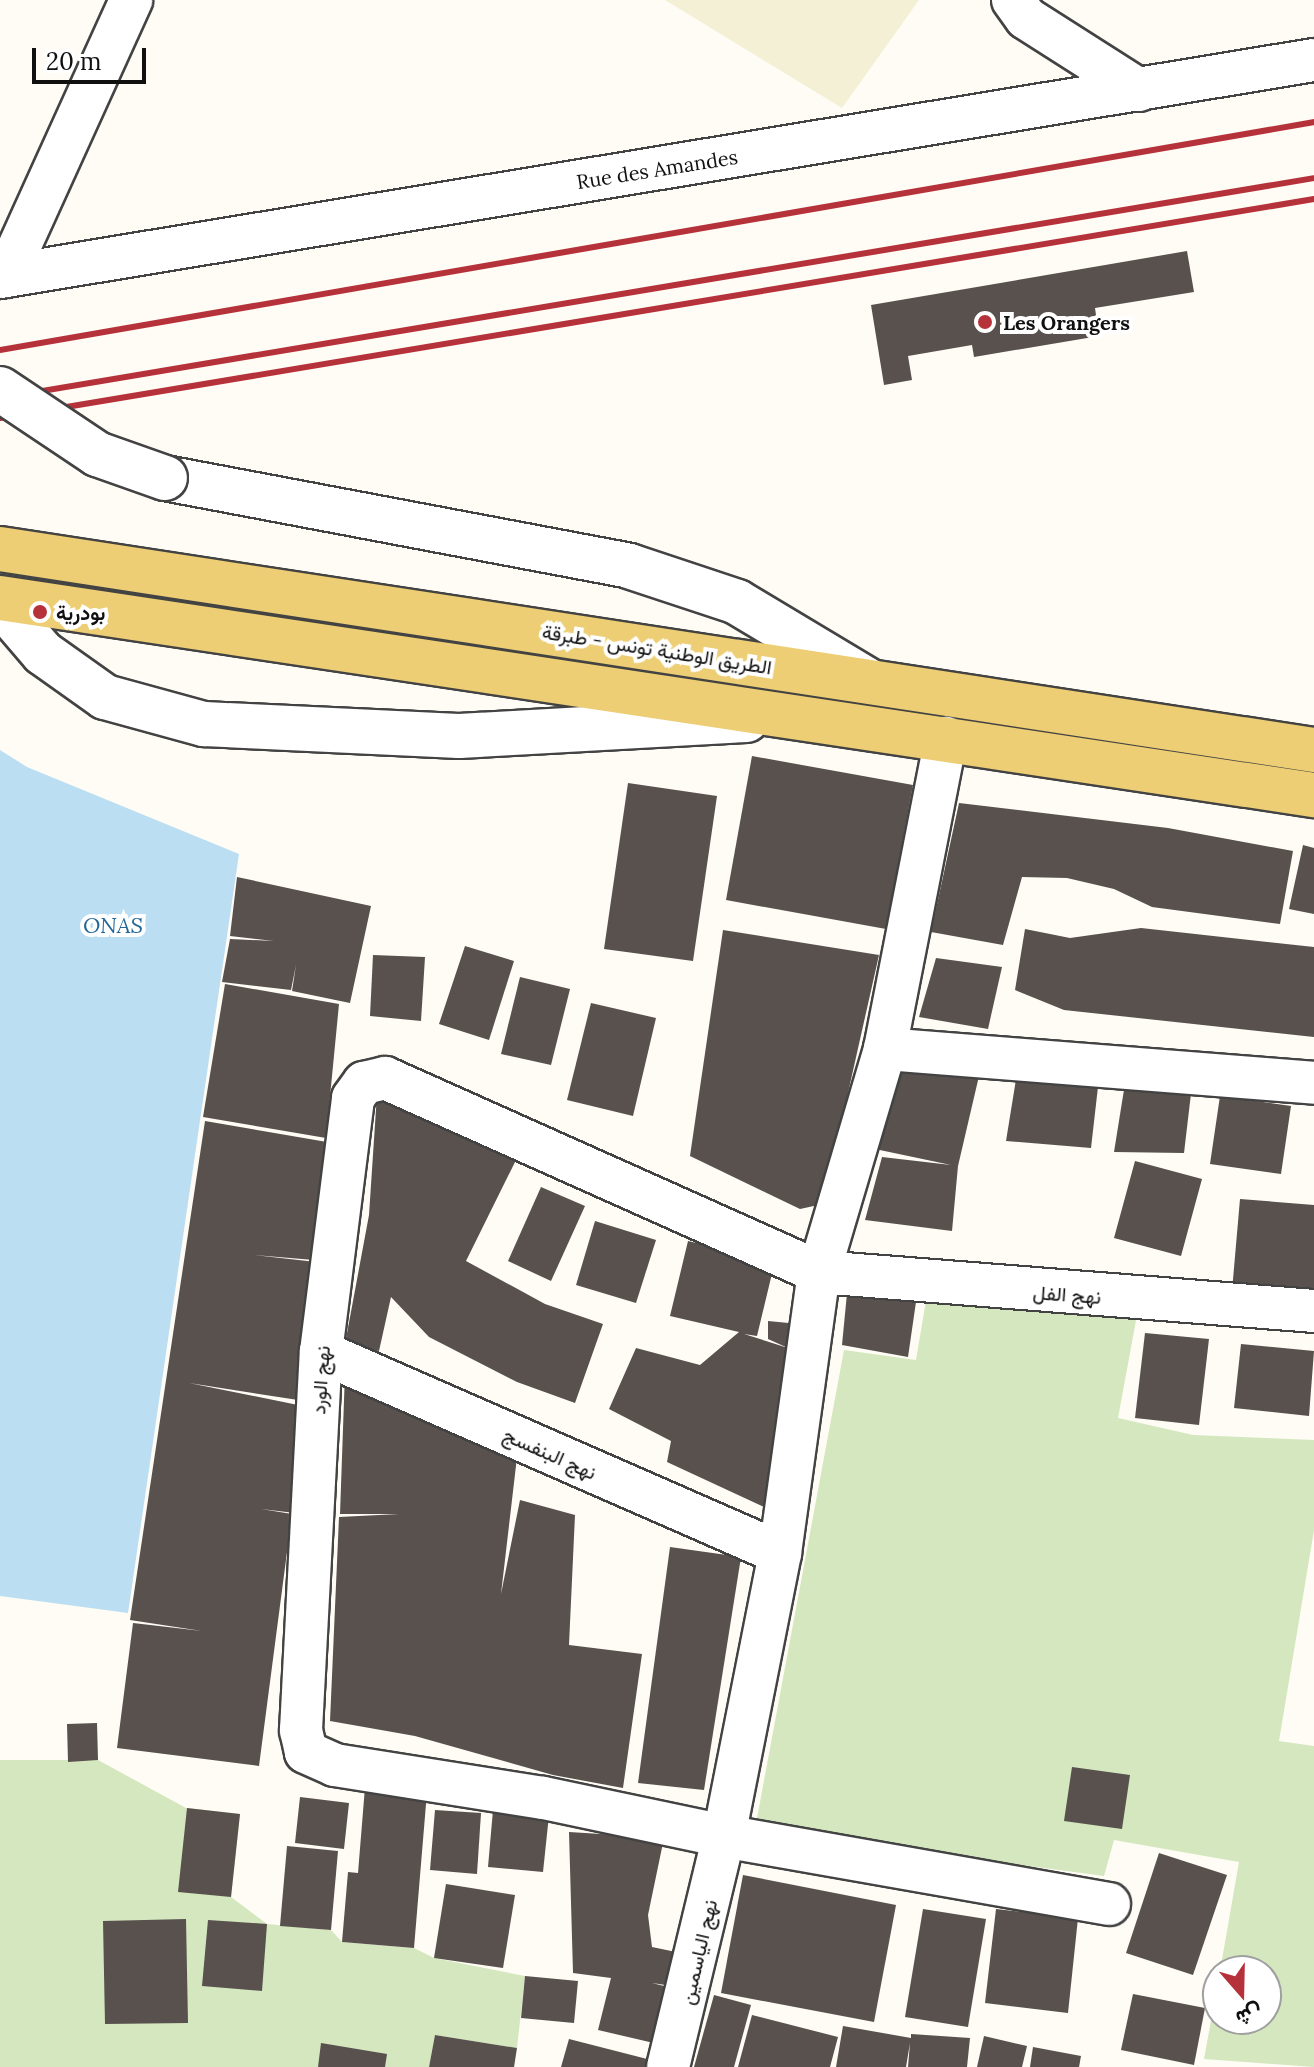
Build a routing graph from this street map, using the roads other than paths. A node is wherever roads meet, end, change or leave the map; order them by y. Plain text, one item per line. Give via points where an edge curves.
1 (131, 0) edge
2 (1013, 0) edge
3 (1314, 60) edge
4 (1139, 90) junction
5 (3, 276) edge
6 (0, 389) edge
7 (0, 549) edge
8 (0, 601) edge
9 (869, 681) junction
10 (813, 719) junction
11 (946, 738) junction
12 (1314, 750) edge
13 (1314, 795) edge
14 (885, 1049) junction
15 (1314, 1083) edge
16 (819, 1272) junction
17 (1314, 1311) edge
18 (321, 1352) junction
19 (780, 1553) junction
20 (724, 1836) junction
21 (1109, 1904) dead end
22 (668, 2067) edge

1 - 5 street
2 - 4 street via 1026,18
3 - 4 street, Rue des Amandes
4 - 5 street, Rue des Amandes
6 - 9 street, bridge via 97,454 165,478 629,566 737,602
7 - 9 main road, الطريق الوطنية تونس - طبرقة
8 - 10 main road
8 - 10 street via 43,653 105,697 204,724 459,736
9 - 12 main road, الطريق الوطنية تونس - طبرقة
10 - 11 main road
11 - 13 main road
11 - 14 street, نهج الياسمين
14 - 15 street
14 - 16 street, نهج الياسمين
16 - 17 street, نهج الفل
16 - 18 street, نهج الورد via 374,1077 353,1098
16 - 19 street, نهج الياسمين
18 - 19 street, نهج البنفسج
18 - 20 street, نهج الورد via 301,1730 306,1752 335,1765 543,1798
19 - 20 street, نهج الياسمين
20 - 21 street
20 - 22 street, نهج الياسمين

